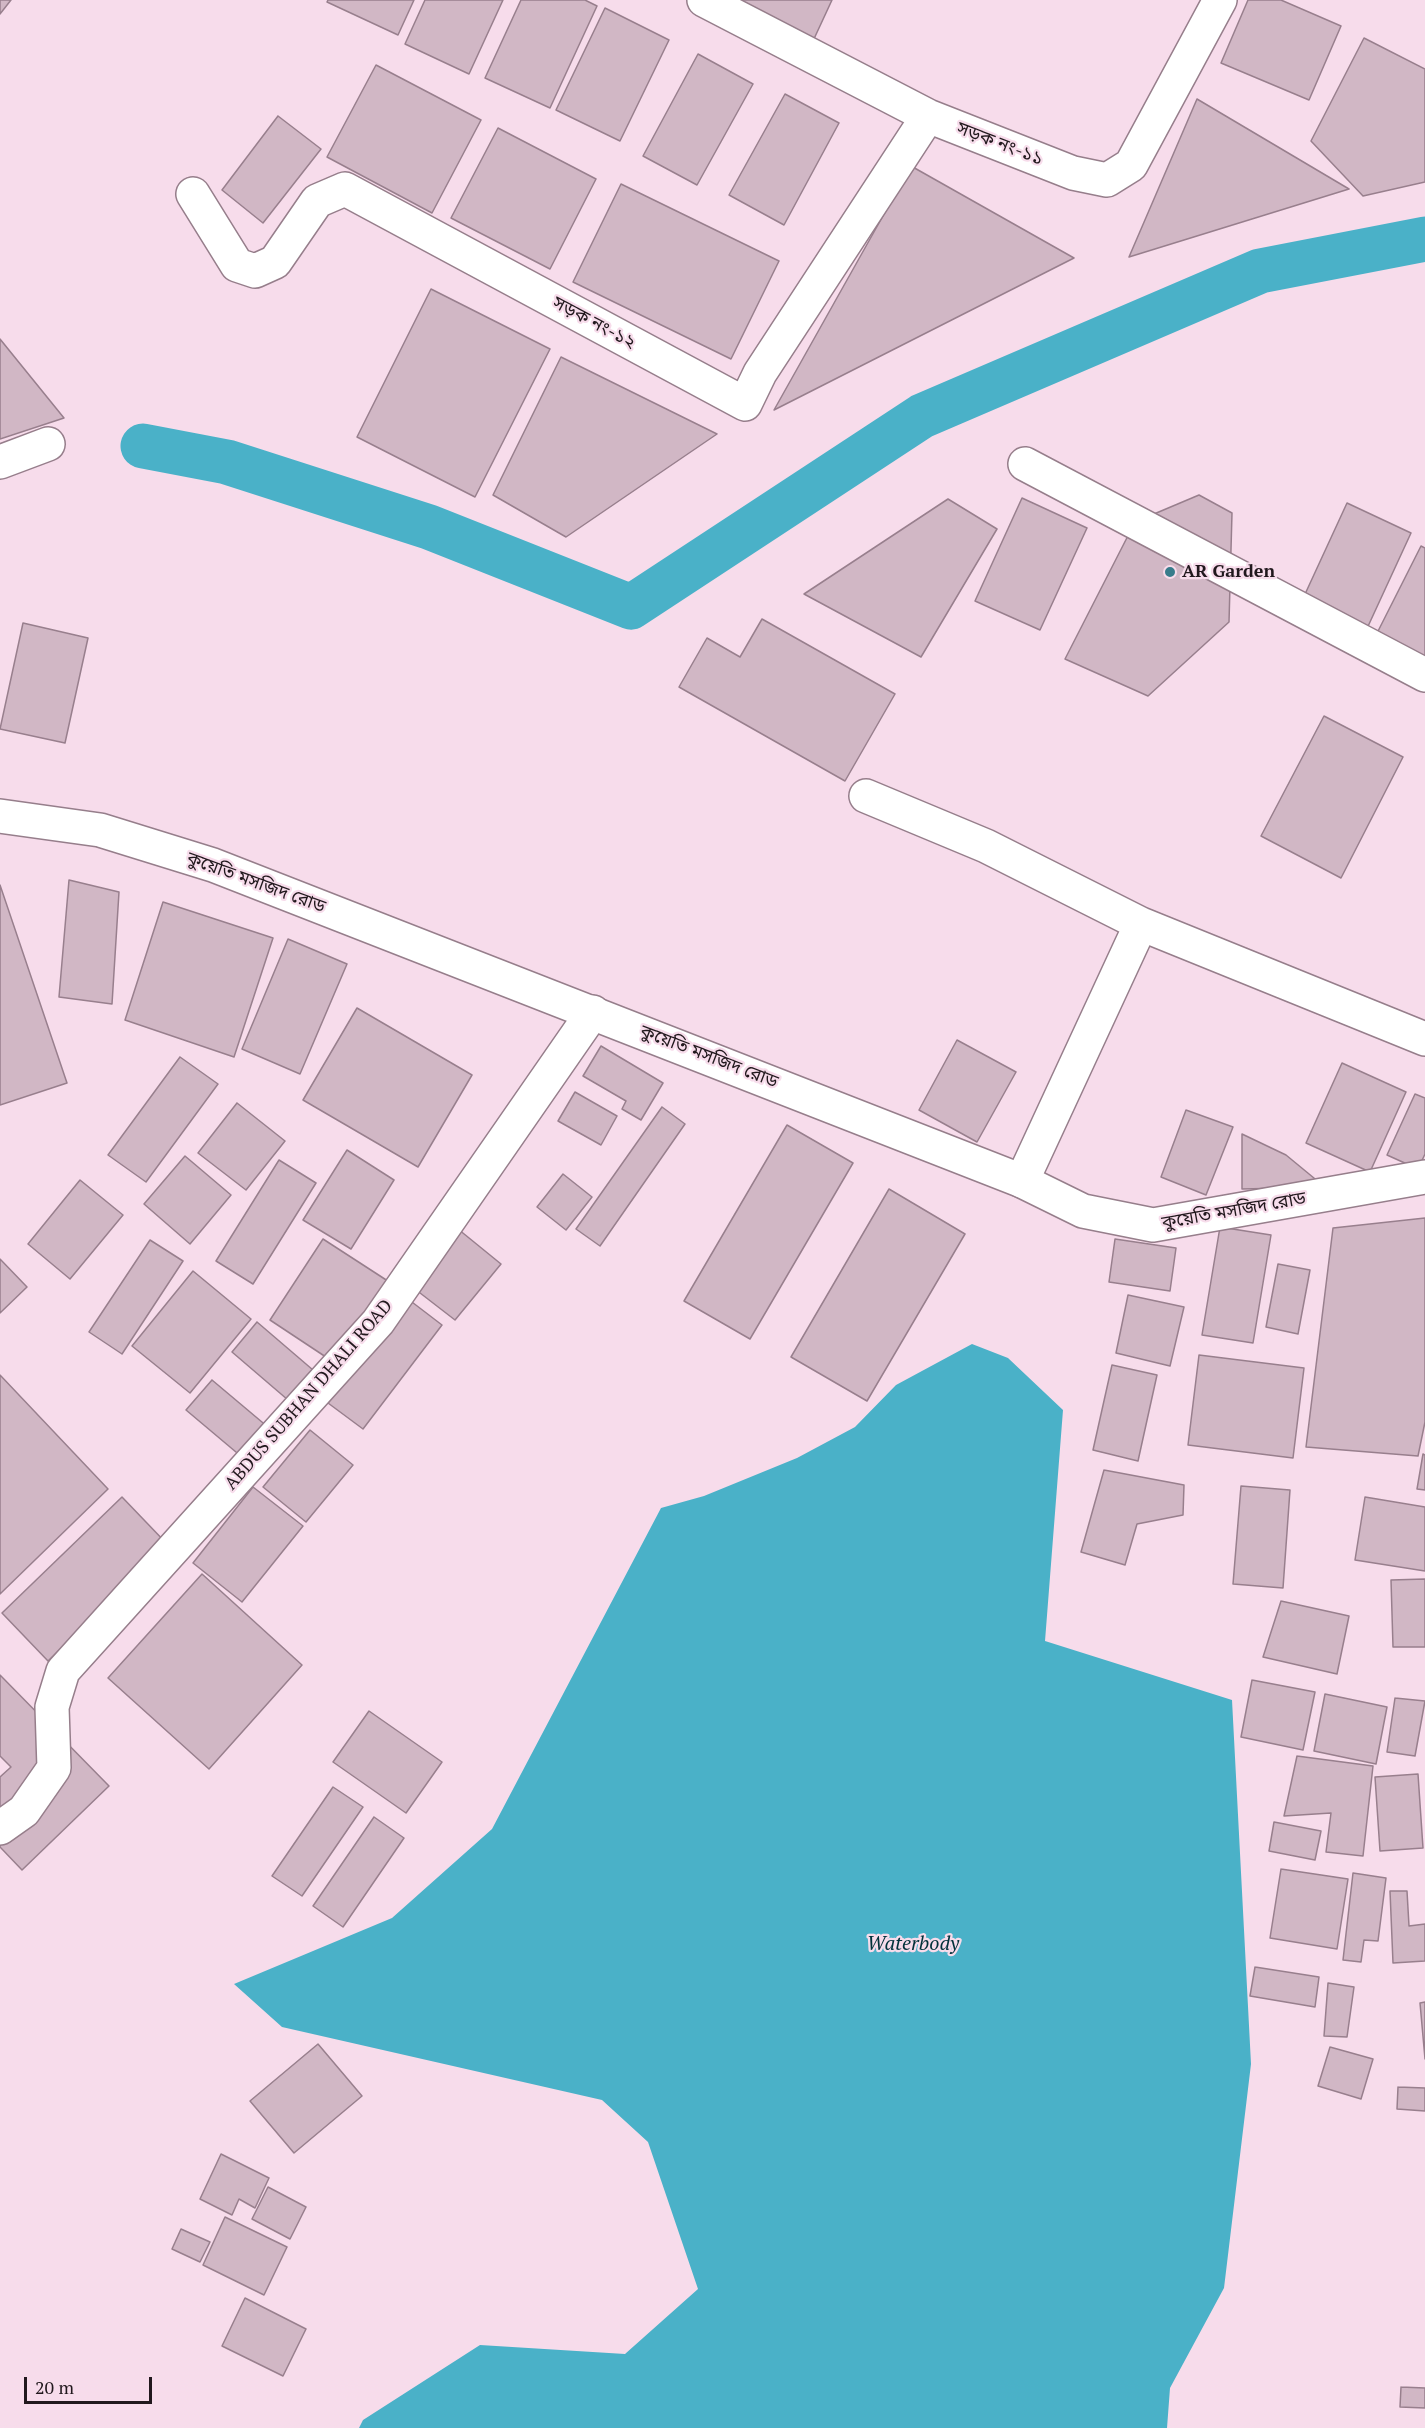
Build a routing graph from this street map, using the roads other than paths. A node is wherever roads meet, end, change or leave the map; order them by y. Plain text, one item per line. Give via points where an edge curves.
1 (704, 0) edge
2 (1220, 0) edge
3 (928, 116) junction
4 (193, 194) dead end
5 (48, 444) dead end
6 (0, 462) edge
7 (1025, 464) dead end
8 (1425, 675) edge
9 (866, 796) dead end
10 (0, 816) edge
11 (1141, 924) junction
12 (593, 1012) junction
13 (1425, 1039) edge
14 (1425, 1178) edge
15 (1022, 1181) junction
16 (0, 1828) edge

1 - 3 street, সড়ক নং-১১
2 - 3 street, সড়ক নং-১১ via 1131,165 1107,180 1073,173
3 - 4 street, সড়ক নং-১২ via 760,373 746,404 345,189 317,201 275,262 255,271 237,265
5 - 6 street
7 - 8 street
9 - 11 street via 986,846
10 - 12 street, কুয়েতি মসজিদ রোড via 100,830 213,865
11 - 13 street
11 - 15 street
12 - 15 street, কুয়েতি মসজিদ রোড
12 - 16 street, ABDUS SUBHAN DHALI ROAD via 378,1322 63,1671 52,1707 54,1768 24,1811
14 - 15 street, কুয়েতি মসজিদ রোড via 1153,1225 1083,1211

